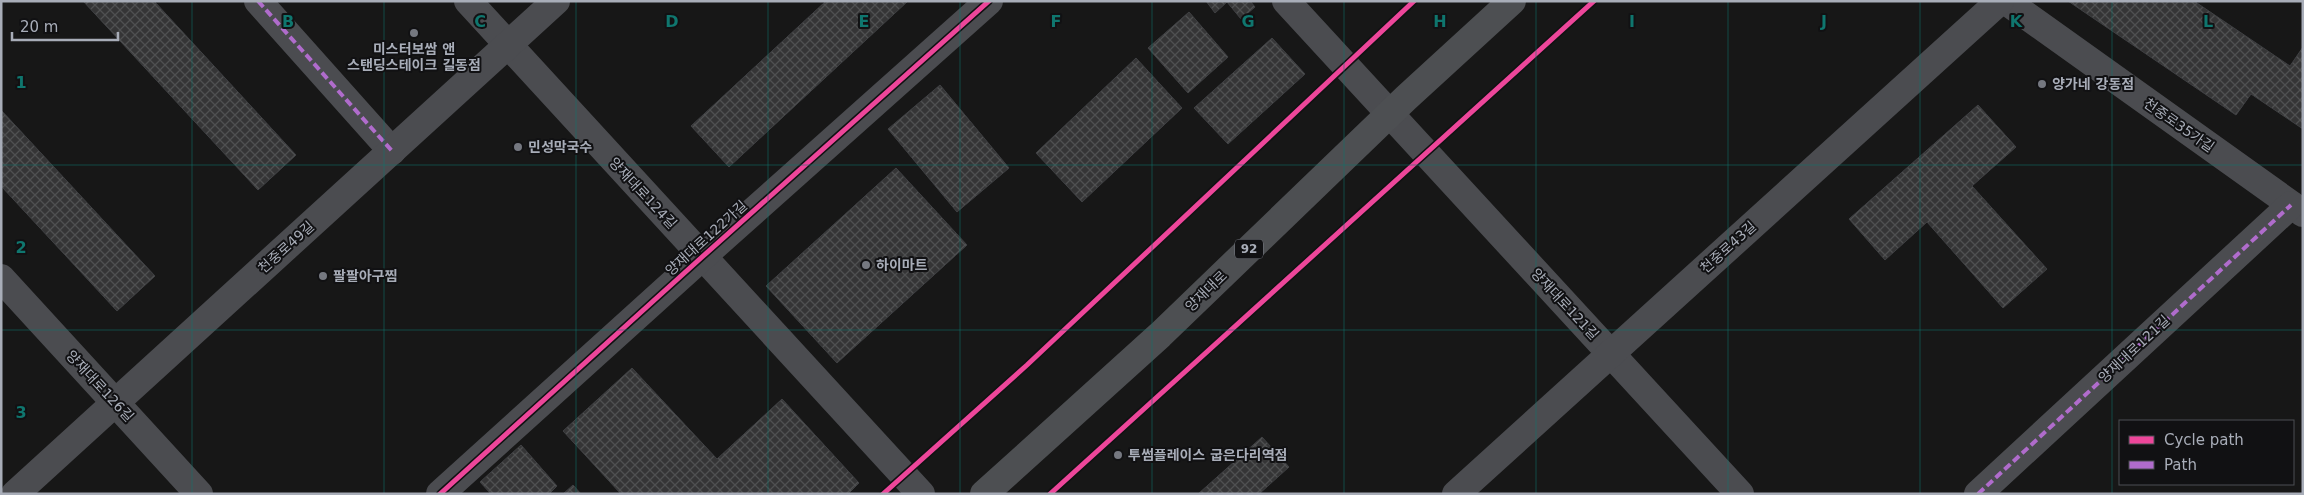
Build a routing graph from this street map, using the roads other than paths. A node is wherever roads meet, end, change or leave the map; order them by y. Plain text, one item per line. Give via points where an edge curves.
1 (258, 1) edge
2 (468, 1) edge
3 (556, 1) edge
4 (989, 1) edge
5 (1286, 1) edge
6 (1512, 1) edge
7 (2000, 1) edge
8 (2006, 1) edge
9 (508, 45) junction
10 (1390, 114) junction
11 (392, 151) junction
12 (2297, 209) edge
13 (702, 257) junction
14 (1, 278) edge
15 (1611, 353) junction
16 (116, 402) junction
17 (15, 494) edge
18 (199, 494) edge
19 (440, 494) edge
20 (921, 494) edge
21 (984, 494) edge
22 (1456, 494) edge
23 (1740, 494) edge
24 (1978, 494) edge

1 - 11 street
2 - 9 street, 양재대로124길
3 - 9 street, 천중로49길
4 - 13 street, 양재대로122가길
5 - 10 street, 양재대로121길
6 - 10 main road, 양재대로 / 92
7 - 15 street, 천중로43길
8 - 12 street, 천중로35가길
9 - 11 street, 천중로49길
9 - 13 street, 양재대로124길
10 - 15 street, 양재대로121길
10 - 21 main road, 양재대로 / 92 via 1160,335
11 - 16 street, 천중로49길
12 - 24 street, 양재대로121길
13 - 19 street, 양재대로122가길
13 - 20 street, 양재대로124길
14 - 16 street, 양재대로126길
15 - 22 street, 천중로43길
15 - 23 street, 양재대로121길
16 - 17 street, 천중로49길
16 - 18 street, 양재대로126길

